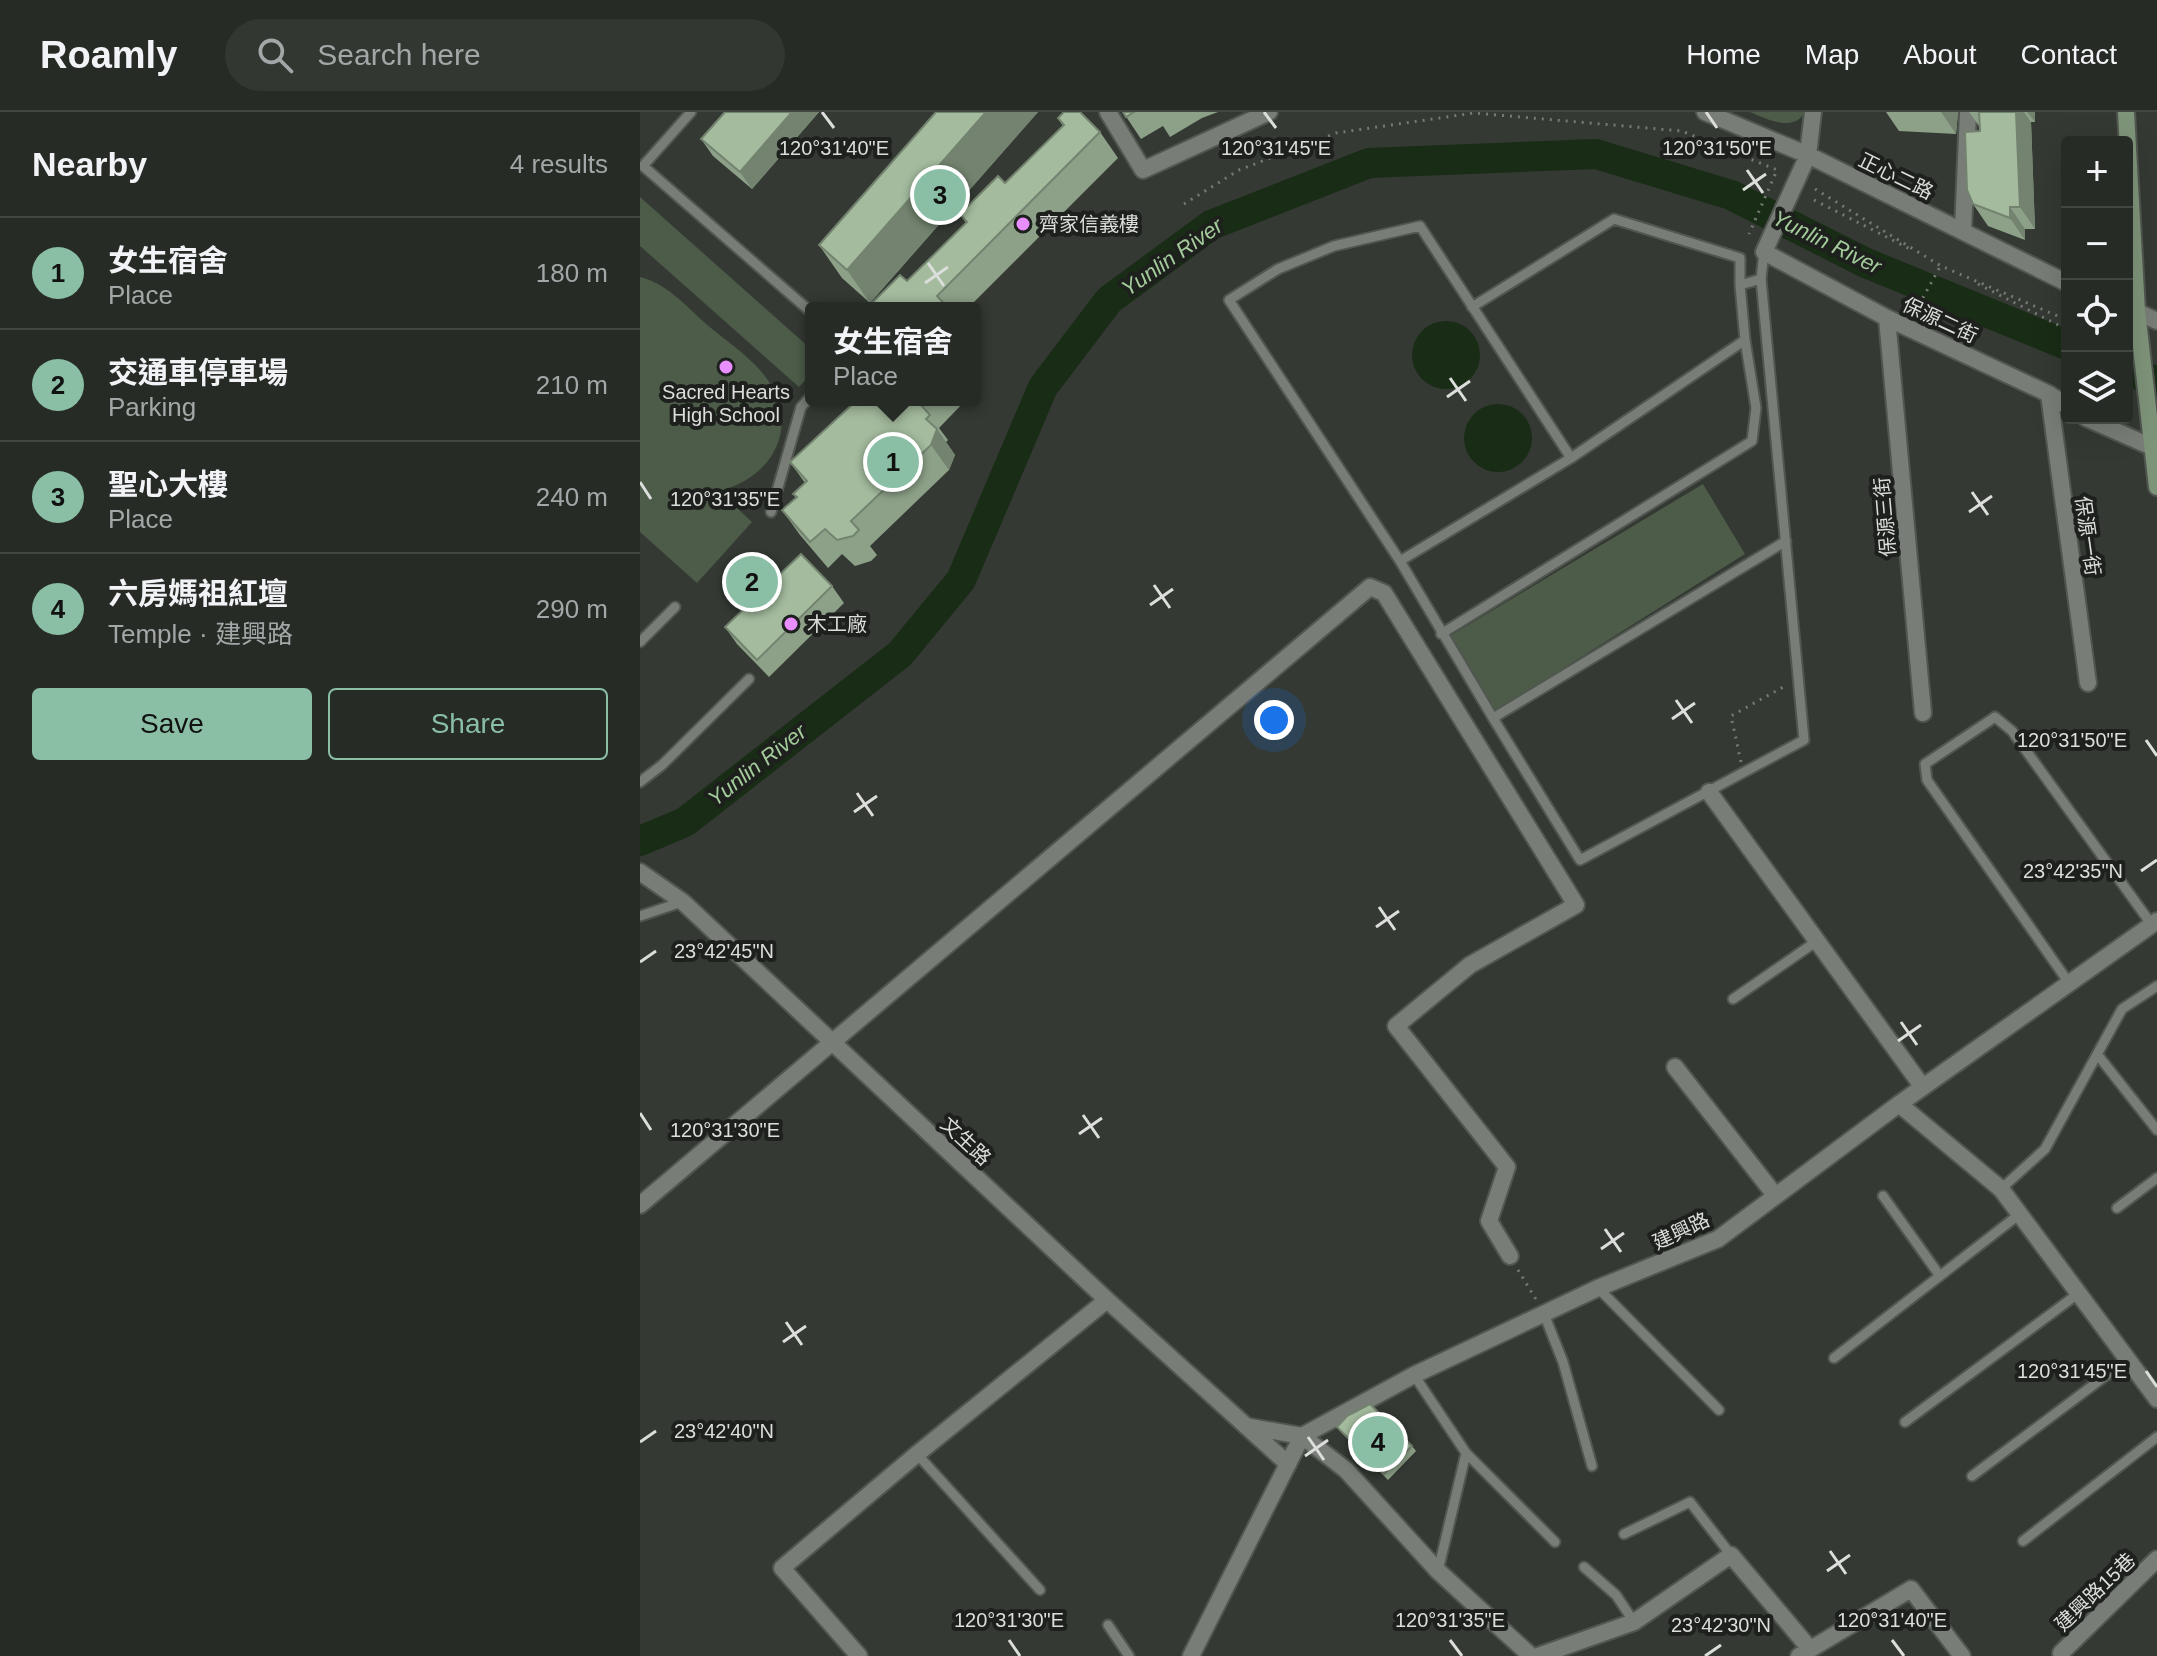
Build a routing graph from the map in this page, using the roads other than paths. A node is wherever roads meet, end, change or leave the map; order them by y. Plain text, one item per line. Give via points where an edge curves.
1 (691, 112) edge
2 (1108, 112) edge
3 (1269, 112) edge
4 (1705, 112) edge
5 (1813, 112) edge
6 (1968, 112) edge
7 (2126, 112) edge
8 (1806, 158) junction
9 (641, 165) edge
10 (1963, 231) junction
11 (1766, 246) junction
12 (1761, 279) junction
13 (2061, 280) edge
14 (2131, 280) edge
15 (1740, 285) junction
16 (805, 307) edge
17 (1472, 307) junction
18 (2133, 309) edge
19 (2133, 313) edge
20 (1887, 318) junction
21 (2157, 321) edge
22 (1745, 340) junction
23 (2049, 394) junction
24 (2061, 402) edge
25 (805, 403) edge
26 (2100, 424) edge
27 (2152, 447) junction
28 (1571, 458) junction
29 (2157, 487) edge
30 (771, 512) dead end
31 (1786, 541) junction
32 (1400, 561) junction
33 (675, 607) dead end
34 (1441, 634) junction
35 (640, 642) edge
36 (749, 679) dead end
37 (2088, 683) dead end
38 (1923, 713) dead end
39 (1493, 718) junction
40 (640, 782) edge
41 (1709, 792) junction
42 (640, 872) edge
43 (683, 902) junction
44 (640, 916) edge
45 (2155, 923) edge
46 (1817, 941) junction
47 (2069, 983) junction
48 (2157, 986) edge
49 (1733, 999) dead end
50 (831, 1042) junction
51 (2097, 1054) junction
52 (1675, 1067) dead end
53 (1922, 1086) junction
54 (1899, 1104) junction
55 (2157, 1130) edge
56 (2157, 1178) edge
57 (2001, 1189) junction
58 (1775, 1195) junction
59 (1883, 1196) dead end
60 (640, 1205) edge
61 (2117, 1208) dead end
62 (2021, 1213) junction
63 (1510, 1256) road end
64 (1940, 1276) junction
65 (1598, 1288) junction
66 (2079, 1293) junction
67 (1107, 1300) junction
68 (1544, 1314) junction
69 (1834, 1358) dead end
70 (2128, 1359) junction
71 (1414, 1375) junction
72 (2157, 1399) edge
73 (1719, 1410) dead end
74 (1905, 1422) dead end
75 (1250, 1427) junction
76 (1302, 1436) junction
77 (2157, 1437) edge
78 (1466, 1453) junction
79 (917, 1454) junction
80 (1288, 1464) junction
81 (1592, 1466) dead end
82 (1972, 1476) dead end
83 (1624, 1534) dead end
84 (2023, 1541) dead end
85 (1555, 1542) dead end
86 (1731, 1555) junction
87 (2157, 1559) edge
88 (1584, 1567) dead end
89 (1438, 1571) junction
90 (1040, 1590) dead end
91 (1634, 1622) junction
92 (1108, 1625) dead end
93 (1804, 1652) edge
94 (2061, 1653) dead end
95 (859, 1656) edge
96 (1129, 1656) edge
97 (1191, 1656) edge
98 (1531, 1656) edge
99 (1538, 1656) edge
100 (1962, 1656) edge

1 - 9 lane
2 - 3 street via 1143,170
4 - 8 street, 正心二路
5 - 8 street
6 - 10 street
7 - 14 main road
8 - 10 street, 正心二路
8 - 11 street
9 - 16 lane
10 - 13 street, 正心二路
11 - 12 lane
11 - 20 street, 保源二街
12 - 15 lane
12 - 31 lane
15 - 17 lane via 1740,258 1614,219
15 - 22 lane
17 - 28 lane
17 - 32 lane via 1420,226 1334,246 1278,269 1229,300
18 - 21 street
19 - 27 main road via 2143,351
20 - 23 street, 保源二街
20 - 38 street, 保源三街
22 - 28 lane
22 - 34 lane via 1756,408 1752,441
23 - 24 street, 保源二街
23 - 37 street, 保源一街
25 - 30 lane
26 - 27 street
27 - 29 main road
28 - 32 lane
31 - 39 lane
31 - 41 lane via 1804,740
32 - 34 lane
33 - 35 lane
34 - 39 lane
36 - 40 lane
39 - 41 lane via 1580,860
41 - 46 street
42 - 43 street, 文生路
43 - 44 lane
43 - 50 street, 文生路
45 - 47 street, 建興路
45 - 47 lane via 2012,731 1995,717 1925,764 1927,780
46 - 49 lane
46 - 53 street
47 - 53 street, 建興路
48 - 51 lane via 2122,1009
50 - 60 street
50 - 63 street via 1370,587 1384,593 1576,905 1470,965 1396,1026 1507,1167 1489,1221
50 - 67 street, 文生路
51 - 55 lane
51 - 57 lane via 2045,1149
52 - 58 street
53 - 54 street, 建興路
54 - 57 street
54 - 58 street, 建興路
56 - 61 lane
57 - 62 street
58 - 65 street, 建興路 via 1718,1239
59 - 64 lane
62 - 64 lane
62 - 66 street
64 - 69 lane
65 - 68 street, 建興路
65 - 73 lane
66 - 70 street
66 - 74 lane
67 - 75 street, 文生路
67 - 79 street
68 - 71 street, 建興路
68 - 81 lane
70 - 72 street
70 - 82 lane
71 - 76 street, 建興路
71 - 78 lane
75 - 76 street
75 - 80 street, 文生路
76 - 80 street
76 - 89 street via 1346,1470
77 - 84 lane
78 - 85 lane
78 - 89 lane
79 - 90 lane
79 - 95 street via 782,1568
80 - 97 street
83 - 86 lane via 1690,1502
86 - 91 street
86 - 93 street
87 - 94 street, 建興路15巷
88 - 91 lane via 1616,1595
89 - 98 street
91 - 99 street
92 - 96 lane
93 - 100 street via 1911,1589

